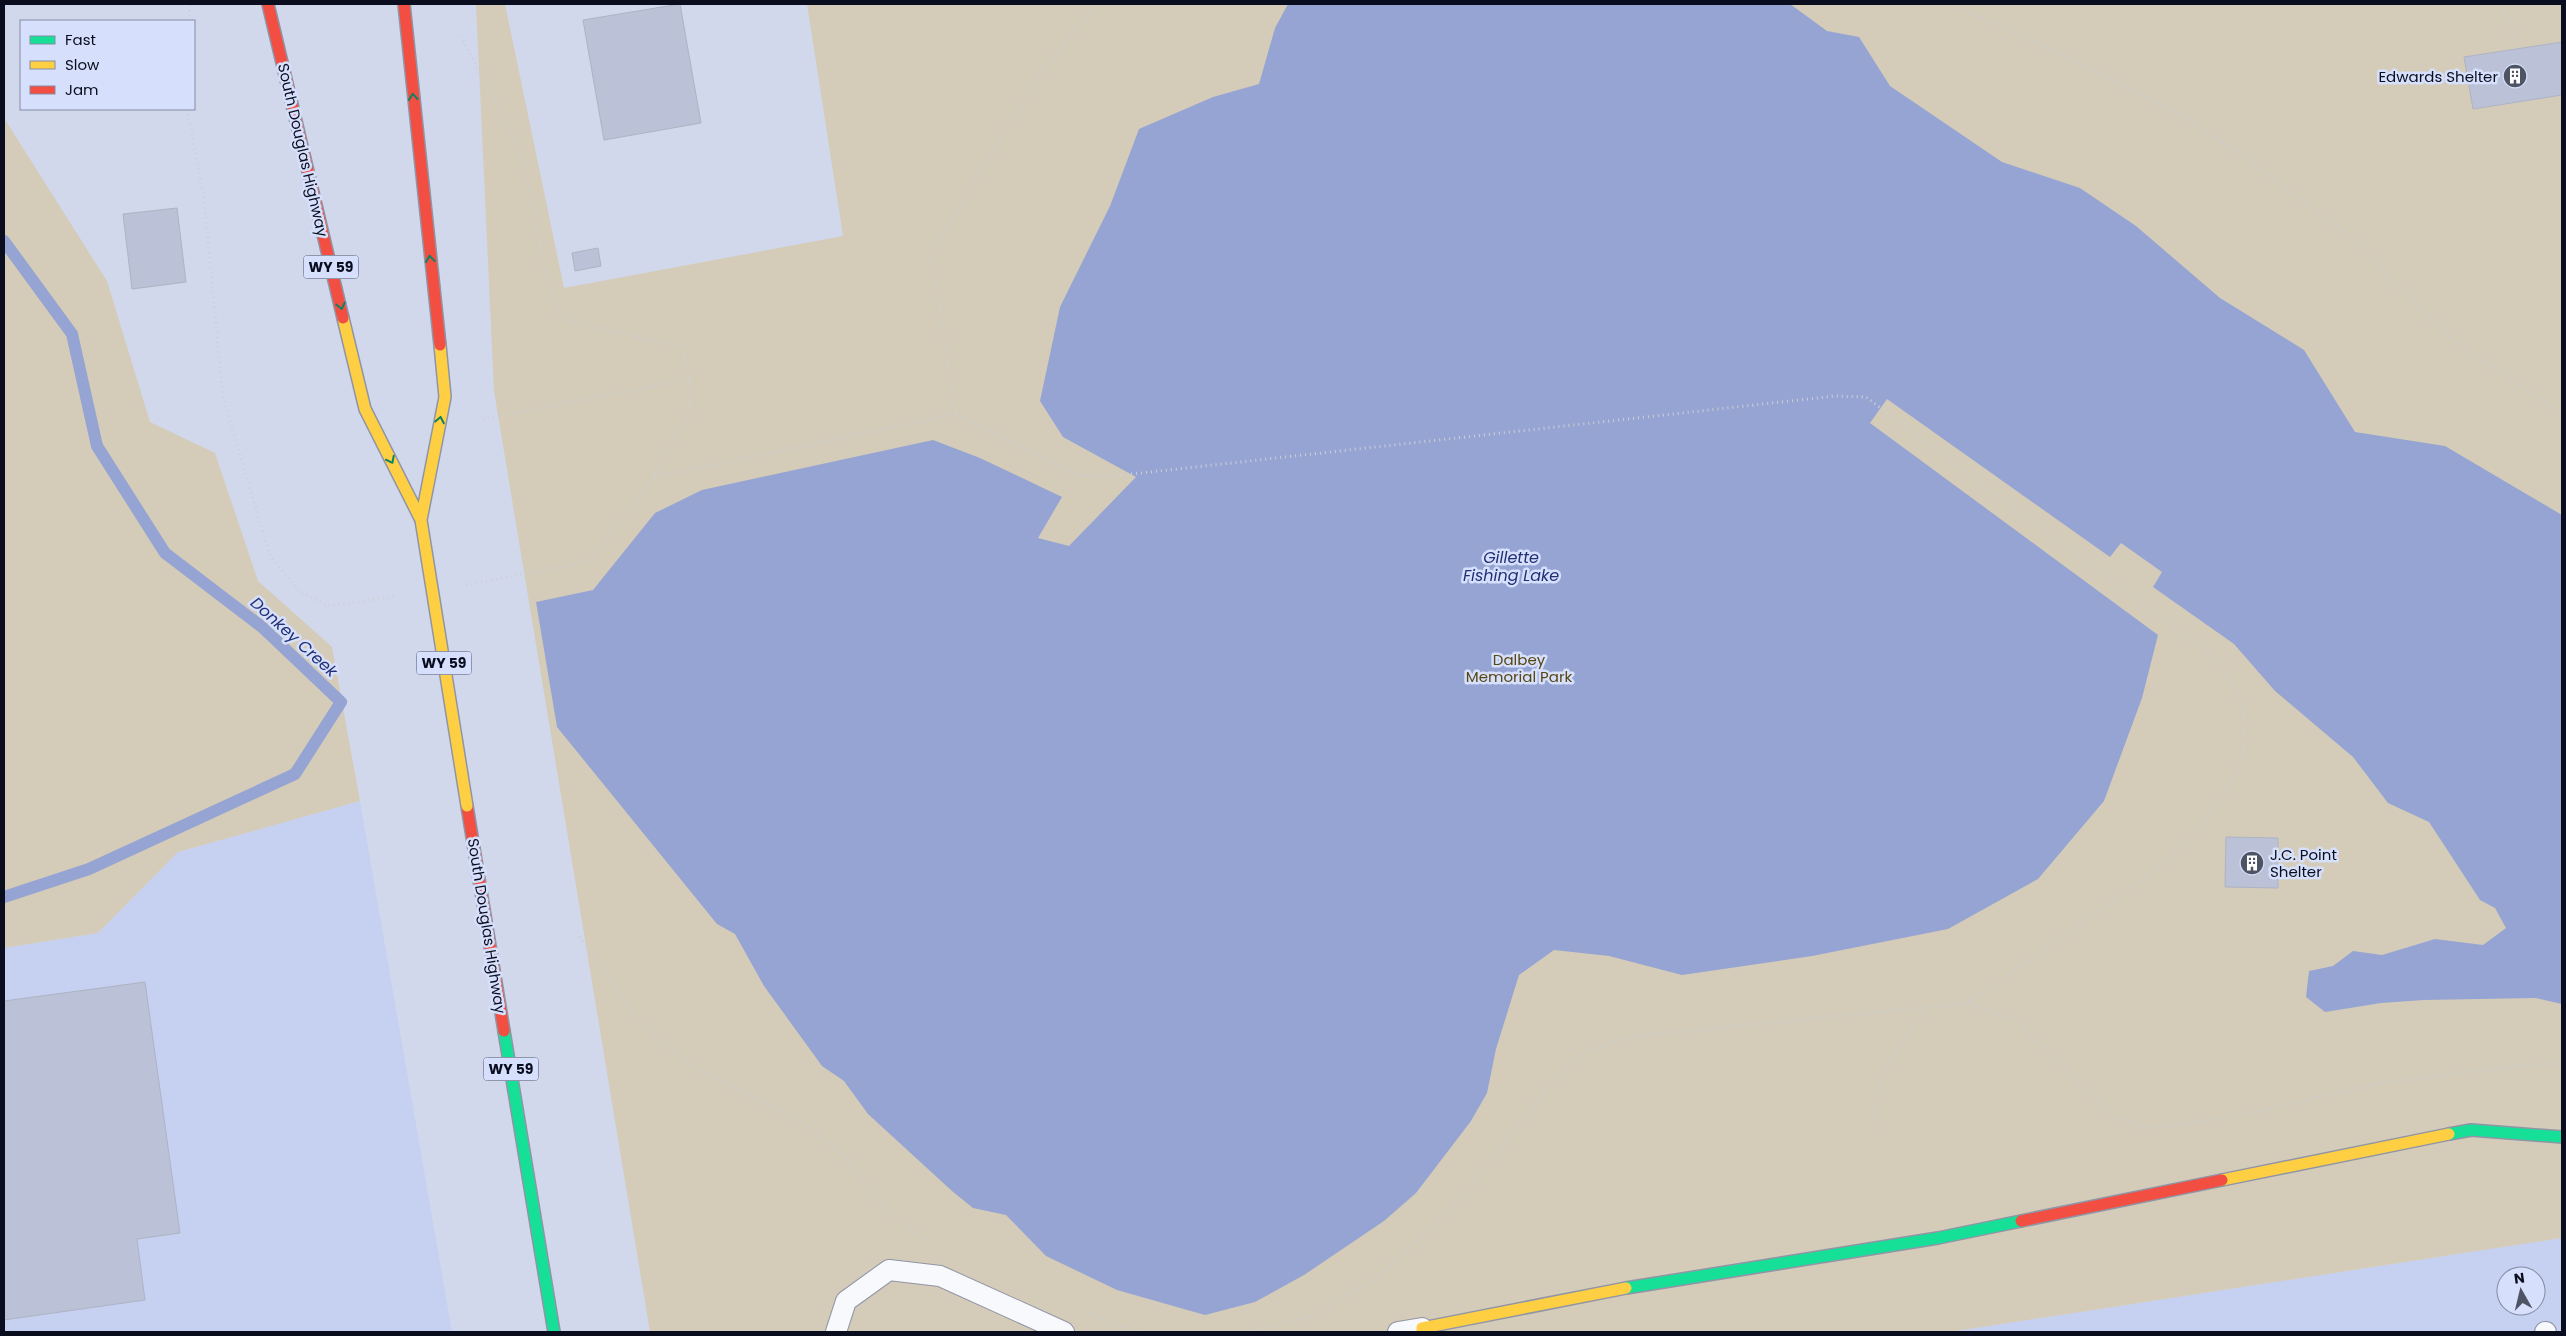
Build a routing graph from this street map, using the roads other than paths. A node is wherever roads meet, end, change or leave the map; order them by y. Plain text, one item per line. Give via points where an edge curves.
1 (268, 4) edge
2 (404, 4) edge
3 (421, 520) junction
4 (2562, 1136) edge
5 (1422, 1330) edge
6 (554, 1332) edge
7 (836, 1332) edge
8 (1064, 1332) edge
9 (1398, 1332) edge

1 -> 3 main road, South Douglas Highway / WY 59 via 365,409
3 -> 2 main road, South Douglas Highway / WY 59 via 445,397
3 - 6 main road, South Douglas Highway / WY 59, bridge
4 - 5 main road via 2471,1130 1938,1238 1651,1283
5 - 9 lane
7 - 8 lane via 846,1301 889,1270 940,1276

